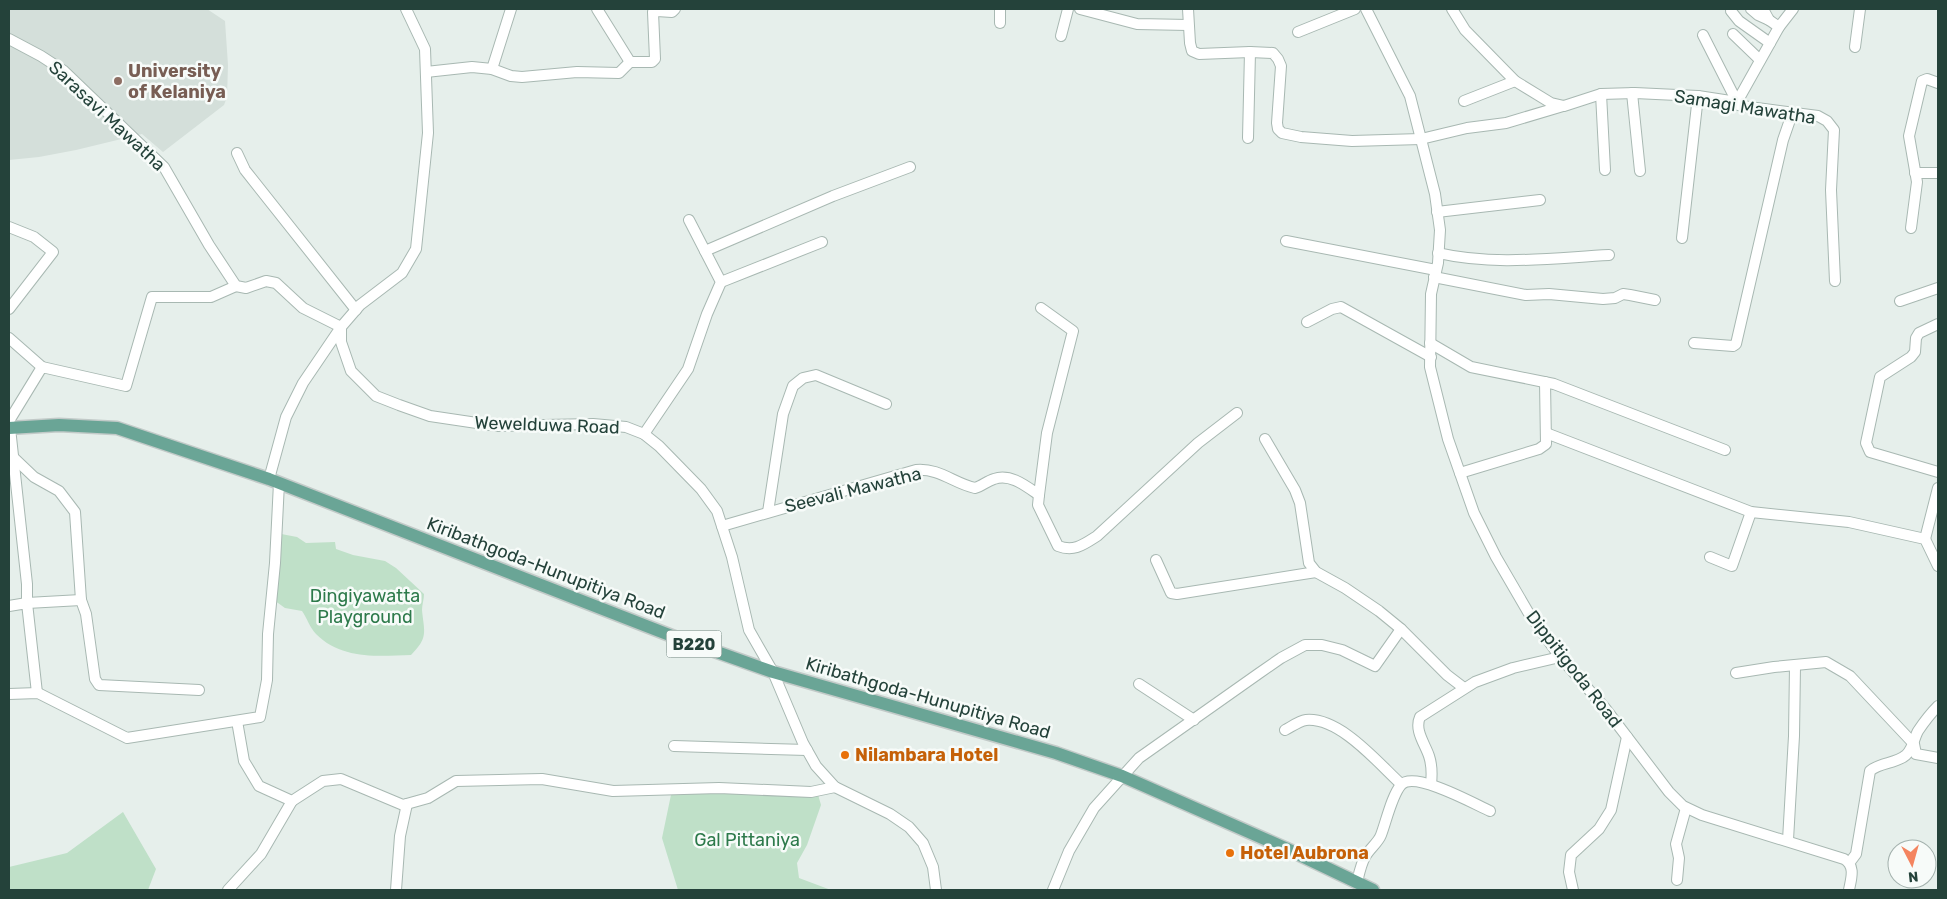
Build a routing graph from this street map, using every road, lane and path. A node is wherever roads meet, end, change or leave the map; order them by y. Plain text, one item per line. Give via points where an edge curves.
1 (406, 9) edge
2 (511, 9) edge
3 (596, 9) edge
4 (675, 9) edge
5 (1000, 9) edge
6 (1068, 9) edge
7 (1080, 9) edge
8 (1188, 9) edge
9 (1355, 9) edge
10 (1366, 9) edge
11 (1452, 9) edge
12 (1751, 9) edge
13 (1763, 9) edge
14 (1793, 9) edge
15 (1860, 9) edge
16 (1731, 11) dead end
17 (1769, 20) junction
18 (1000, 23) dead end
19 (1188, 25) junction
20 (1779, 27) junction
21 (1298, 32) dead end
22 (1733, 34) dead end
23 (1703, 35) dead end
24 (1060, 36) dead end
25 (9, 39) edge
26 (1770, 43) junction
27 (1855, 46) dead end
28 (1250, 52) junction
29 (1760, 60) junction
30 (630, 62) junction
31 (492, 69) junction
32 (426, 72) junction
33 (1515, 81) junction
34 (1938, 83) edge
35 (1632, 93) junction
36 (1601, 94) junction
37 (1698, 96) junction
38 (1464, 100) dead end
39 (1737, 102) junction
40 (1564, 106) junction
41 (1792, 114) junction
42 (1248, 138) dead end
43 (1421, 139) junction
44 (237, 153) dead end
45 (910, 167) dead end
46 (1605, 170) dead end
47 (1640, 171) dead end
48 (1915, 173) junction
49 (1938, 174) edge
50 (1540, 200) dead end
51 (1437, 212) junction
52 (689, 220) dead end
53 (9, 227) edge
54 (1911, 228) dead end
55 (1682, 238) dead end
56 (1286, 241) dead end
57 (822, 242) dead end
58 (705, 251) junction
59 (1438, 254) junction
60 (1609, 255) dead end
61 (1435, 273) junction
62 (1834, 280) dead end
63 (721, 282) junction
64 (236, 286) junction
65 (1938, 288) edge
66 (1655, 300) dead end
67 (1900, 301) dead end
68 (1041, 308) dead end
69 (9, 309) edge
70 (356, 310) junction
71 (1307, 322) dead end
72 (1938, 324) edge
73 (340, 327) junction
74 (9, 338) edge
75 (1430, 343) junction
76 (1694, 343) dead end
77 (1431, 357) junction
78 (42, 367) junction
79 (1545, 382) junction
80 (886, 404) dead end
81 (1237, 413) dead end
82 (9, 425) edge
83 (1546, 433) junction
84 (644, 434) junction
85 (1265, 439) dead end
86 (1725, 450) dead end
87 (13, 457) junction
88 (1938, 472) edge
89 (1460, 473) junction
90 (274, 481) junction
91 (1938, 488) edge
92 (1039, 495) junction
93 (768, 512) junction
94 (1751, 512) junction
95 (722, 526) junction
96 (1925, 539) junction
97 (1710, 557) dead end
98 (1156, 560) dead end
99 (1938, 566) edge
100 (1316, 572) junction
101 (81, 600) junction
102 (27, 603) junction
103 (9, 606) edge
104 (1401, 629) junction
105 (1560, 657) junction
106 (1795, 666) junction
107 (773, 672) junction
108 (1736, 673) dead end
109 (1139, 684) dead end
110 (1464, 688) junction
111 (199, 690) dead end
112 (37, 693) junction
113 (9, 694) edge
114 (1938, 706) edge
115 (1194, 720) junction
116 (237, 721) junction
117 (1285, 730) dead end
118 (1627, 737) junction
119 (1914, 744) junction
120 (674, 746) dead end
121 (807, 750) junction
122 (1938, 758) edge
123 (1122, 776) junction
124 (1401, 784) junction
125 (1431, 784) junction
126 (835, 787) junction
127 (292, 801) junction
128 (407, 804) junction
129 (1686, 808) junction
130 (1490, 811) dead end
131 (1788, 840) junction
132 (1850, 862) junction
133 (1677, 880) dead end
134 (1357, 882) junction
135 (228, 890) edge
136 (396, 890) edge
137 (936, 890) edge
138 (1053, 890) edge
139 (1370, 890) edge
140 (1573, 890) edge
141 (1849, 890) edge

1 - 32 street via 425,49
2 - 31 street
3 - 30 street
4 - 30 street via 672,12 653,12 655,59 652,62
5 - 18 street
6 - 24 street
7 - 19 street via 1137,24
8 - 19 street
9 - 21 street
10 - 43 street, Dippitigoda Road via 1410,96
11 - 33 street via 1465,30
12 - 17 street
13 - 17 street
14 - 20 street
15 - 27 street
16 - 26 street via 1739,21
17 - 20 street
19 - 28 street via 1192,51 1199,54
20 - 26 street
22 - 29 street
23 - 39 street
25 - 64 street, Sarasavi Mawatha via 64,71 164,167 208,245
26 - 29 street
28 - 42 street
28 - 43 street, Samagi Mawatha via 1273,53 1278,59 1277,124 1282,133 1352,141
29 - 39 street
30 - 31 street via 619,73 577,72 522,77
31 - 32 street via 456,67
32 - 70 street via 428,133 416,249 402,273
33 - 38 street
33 - 40 street via 1550,103
34 - 48 street via 1922,80 1909,136
35 - 36 street, Samagi Mawatha
35 - 37 street, Samagi Mawatha
35 - 47 street
36 - 40 street, Samagi Mawatha
36 - 46 street
37 - 39 street, Samagi Mawatha
37 - 55 street
39 - 41 street, Samagi Mawatha via 1742,106
40 - 43 street, Samagi Mawatha via 1506,123
41 - 62 street, Samagi Mawatha via 1818,116 1834,130 1831,190
41 - 76 street via 1783,140 1736,344
43 - 51 street, Dippitigoda Road
44 - 70 street via 245,170
45 - 58 street
48 - 49 street
48 - 54 street via 1917,182
50 - 51 street
51 - 59 street, Dippitigoda Road via 1440,230
52 - 58 street
53 - 69 street via 34,236 53,252
56 - 61 street
57 - 63 street
58 - 63 street
59 - 60 street via 1493,261
59 - 61 street, Dippitigoda Road
61 - 66 street via 1526,295 1603,299 1630,294
61 - 75 street, Dippitigoda Road via 1430,294
63 - 84 street via 706,314 688,369
64 - 73 street via 246,288 266,281 276,283 303,308
64 - 78 street via 211,297 152,298 126,386
65 - 67 street
68 - 92 street via 1072,331 1047,433
70 - 73 street
71 - 77 street via 1341,307
72 - 88 street via 1919,333 1911,357 1880,377 1866,442 1870,452
73 - 84 street, Wewelduwa Road via 341,342 351,371 376,396 430,416 522,426 592,424 626,427
73 - 90 street via 303,383 286,417
74 - 78 street
75 - 77 street, Dippitigoda Road
75 - 79 street via 1471,367
77 - 89 street, Dippitigoda Road via 1430,367
78 - 82 street
79 - 83 street
79 - 86 street
80 - 93 street via 816,375 793,386 783,414
81 - 92 street via 1198,443 1097,536 1079,548 1058,546 1038,505
82 - 87 street
82 - 90 main road, Kiribathgoda-Hunupitiya Road / B220 via 117,428
83 - 89 street via 1546,444 1539,449
83 - 94 street
84 - 95 street, Wewelduwa Road via 701,489 717,512
85 - 100 street via 1300,503 1309,563
87 - 101 street via 34,477 59,491 75,512
87 - 102 street via 28,584
89 - 105 street, Dippitigoda Road via 1474,513 1496,558
90 - 107 main road, Kiribathgoda-Hunupitiya Road / B220 via 627,619
90 - 116 street via 275,563 267,680 260,717
91 - 96 street
92 - 93 street, Seevali Mawatha via 1004,477 975,488 942,473 923,470
93 - 95 street, Seevali Mawatha
94 - 96 street via 1849,522
94 - 97 street via 1732,566
95 - 107 street, Wewelduwa Road via 749,630
96 - 99 street
98 - 100 street via 1171,593 1176,594
100 - 104 street via 1352,593
101 - 102 street
101 - 111 street via 95,679 99,685
102 - 103 street
102 - 112 street
104 - 110 street
104 - 115 street via 1375,666 1342,650 1305,645 1281,658
105 - 110 street via 1494,674
105 - 118 street, Dippitigoda Road
106 - 108 street
106 - 119 street via 1826,662 1850,676
106 - 131 street
107 - 121 street, Wewelduwa Road
107 - 123 main road, Kiribathgoda-Hunupitiya Road / B220 via 1056,753
109 - 115 street
110 - 125 street via 1418,722 1432,771
112 - 113 street
112 - 116 street via 127,738
114 - 119 street via 1917,732
115 - 123 street via 1139,758
116 - 127 street via 244,761 259,786
117 - 124 street via 1304,720 1336,726
118 - 129 street, Dippitigoda Road via 1669,792
118 - 140 street via 1611,810 1599,829 1571,855 1569,872
119 - 122 street via 1916,754
119 - 132 street via 1906,756 1870,771 1856,854
120 - 121 street
121 - 126 street, Wewelduwa Road
123 - 134 main road, Kiribathgoda-Hunupitiya Road / B220
123 - 138 street via 1094,808 1069,851
124 - 125 street via 1416,781
124 - 134 street via 1380,838 1365,856
125 - 130 street
126 - 128 street via 811,792 719,788 613,791 542,779 456,781 428,798
126 - 137 street via 909,827 923,844 933,867
127 - 128 street via 323,781 341,779
127 - 135 street via 262,854
128 - 136 street via 400,836
129 - 131 street, Dippitigoda Road via 1734,826
129 - 133 street via 1676,844 1679,858
131 - 132 street, Dippitigoda Road
132 - 141 street
134 - 139 main road, Kiribathgoda-Hunupitiya Road / B220

